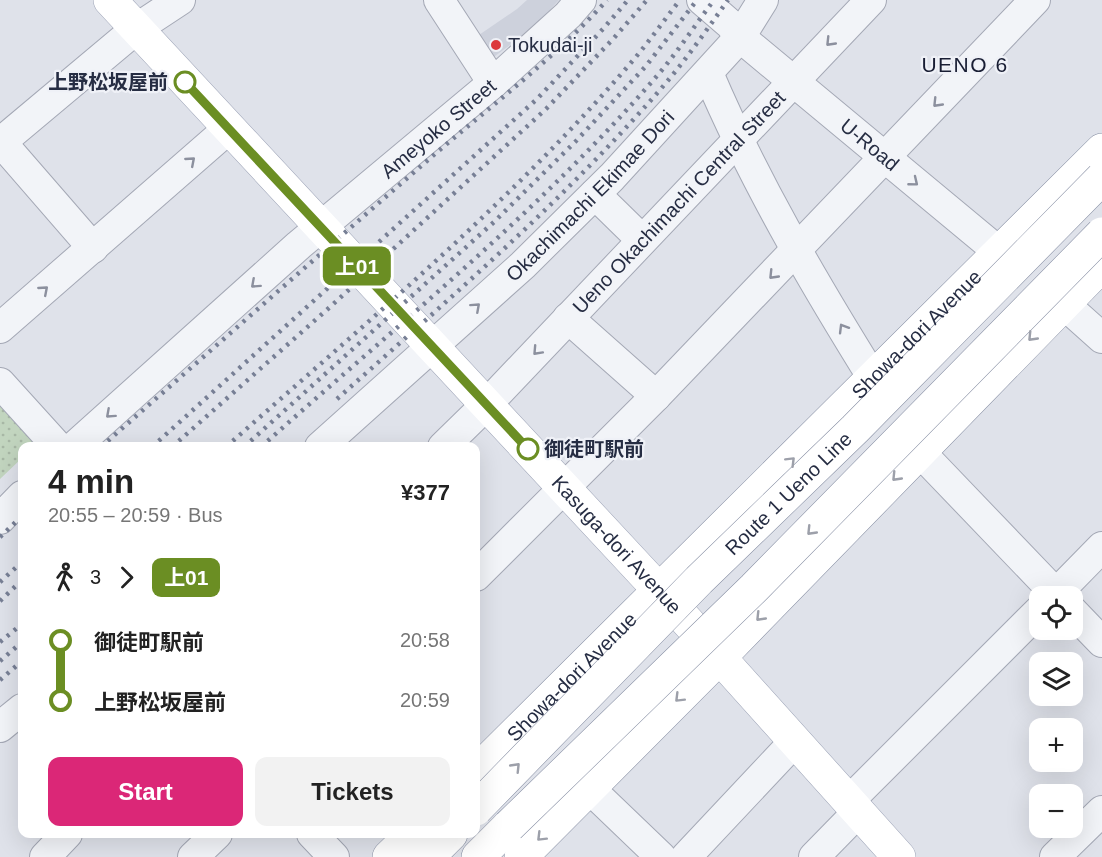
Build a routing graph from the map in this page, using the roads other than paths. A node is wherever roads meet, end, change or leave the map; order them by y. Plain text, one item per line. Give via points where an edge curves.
1 (110, 0) edge
2 (180, 0) edge
3 (439, 0) edge
4 (581, 0) edge
5 (702, 0) edge
6 (764, 0) edge
7 (871, 0) edge
8 (1035, 0) edge
9 (136, 29) junction
10 (740, 37) junction
11 (708, 73) junction
12 (795, 80) junction
13 (493, 83) junction
14 (228, 129) junction
15 (738, 139) junction
16 (1, 142) edge
17 (1102, 150) edge
18 (884, 158) junction
19 (1102, 178) edge
20 (595, 194) junction
21 (1102, 208) edge
22 (320, 227) junction
23 (1102, 234) edge
24 (642, 240) junction
25 (1102, 245) edge
26 (93, 248) junction
27 (796, 251) junction
28 (999, 252) junction
29 (1102, 265) edge
30 (1064, 304) junction
31 (568, 318) junction
32 (0, 328) edge
33 (1102, 338) edge
34 (432, 346) junction
35 (873, 378) junction
36 (0, 382) edge
37 (656, 396) junction
38 (487, 404) junction
39 (855, 429) junction
40 (54, 442) edge
41 (79, 442) edge
42 (326, 442) edge
43 (448, 442) edge
44 (920, 452) junction
45 (575, 477) junction
46 (18, 500) edge
47 (0, 519) edge
48 (1102, 548) edge
49 (480, 572) edge
50 (1041, 586) edge
51 (1070, 586) edge
52 (659, 590) junction
53 (1083, 625) edge
54 (1029, 629) edge
55 (1102, 642) edge
56 (720, 657) junction
57 (18, 712) edge
58 (0, 727) edge
59 (795, 741) junction
60 (480, 768) edge
61 (589, 788) junction
62 (480, 805) edge
63 (854, 807) junction
64 (1102, 812) edge
65 (509, 826) junction
66 (63, 838) edge
67 (213, 838) edge
68 (316, 838) edge
69 (408, 838) edge
70 (447, 838) edge
71 (45, 857) edge
72 (193, 857) edge
73 (334, 857) edge
74 (389, 857) edge
75 (428, 857) edge
76 (478, 857) edge
77 (521, 857) edge
78 (661, 857) edge
79 (686, 857) edge
80 (814, 857) edge
81 (899, 857) edge
82 (1055, 857) edge

1 - 9 main road, Kasuga-dori Avenue
2 - 9 street
3 - 13 street
4 - 13 street, Ameyoko Street
5 - 10 street, U-Road
6 - 10 street, Okachimachi Ekimae Dori
7 -> 12 street, Ueno Okachimachi Central Street
8 -> 18 street
9 - 14 main road, Kasuga-dori Avenue
9 - 16 street
10 - 11 street, Okachimachi Ekimae Dori
10 - 12 street, U-Road
11 - 15 street
11 - 20 street, Okachimachi Ekimae Dori
12 - 15 street, Ueno Okachimachi Central Street
12 - 18 street, U-Road
13 - 22 street, Ameyoko Street
14 - 22 main road, Kasuga-dori Avenue
26 -> 14 street
15 - 24 street, Ueno Okachimachi Central Street
15 - 27 street
16 - 26 street
17 - 28 main road, Showa-dori Avenue
18 - 27 street
18 -> 28 street, U-Road
19 - 39 main road, Route 1 Ueno Line, bridge
20 - 24 street
34 -> 20 street, Okachimachi Ekimae Dori
21 - 39 main road, bridge via 1013,293
22 - 34 main road, Kasuga-dori Avenue
22 -> 41 street, Ameyoko Street
23 -> 65 main road, Route 1 Ueno Line, bridge via 754,588
24 - 31 street, Ueno Okachimachi Central Street
25 - 65 main road via 1027,294 982,334 775,537 570,752 514,815
32 -> 26 street
35 -> 27 street
27 -> 37 street
28 - 35 main road, Showa-dori Avenue
29 - 30 main road
30 - 33 street
30 -> 44 main road
31 - 37 street
31 -> 38 street, Ueno Okachimachi Central Street
34 - 38 main road, Kasuga-dori Avenue
34 - 42 street, Okachimachi Ekimae Dori
52 -> 35 main road, Showa-dori Avenue
36 - 40 street
37 - 45 street
38 - 43 street, Ueno Okachimachi Central Street
38 - 45 main road, Kasuga-dori Avenue
62 -> 39 main road, Route 1 Ueno Line, bridge via 699,580
44 - 50 street
44 -> 56 main road
45 - 49 street
45 - 52 main road, Kasuga-dori Avenue
46 - 47 street
48 - 51 street
52 - 56 main road, Kasuga-dori Avenue
52 - 60 main road, Showa-dori Avenue
53 - 55 street
54 - 63 street
56 - 59 main road, Kasuga-dori Avenue
56 -> 61 main road
57 - 58 street
59 - 63 main road, Kasuga-dori Avenue
59 - 79 street
61 -> 77 main road
61 - 78 street
63 - 80 street
63 - 81 main road, Kasuga-dori Avenue
64 - 82 street
65 - 76 main road, Route 1 Ueno Line
66 - 71 street
67 - 72 street
68 - 73 street
69 - 74 main road
70 - 75 main road

